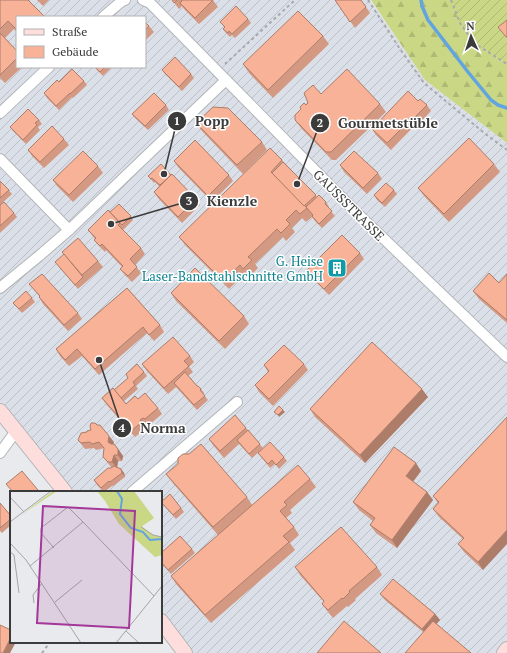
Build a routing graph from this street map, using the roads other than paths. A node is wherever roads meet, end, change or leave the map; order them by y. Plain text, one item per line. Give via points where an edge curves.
1 (125, 0) edge
2 (143, 0) edge
3 (105, 16) edge
4 (48, 68) edge
5 (226, 80) junction
6 (0, 113) edge
7 (0, 159) edge
8 (69, 230) junction
9 (0, 288) edge
10 (507, 357) edge
11 (237, 402) dead end
12 (0, 410) edge
13 (16, 431) junction
14 (0, 453) edge
15 (64, 491) edge
16 (133, 491) edge
17 (162, 622) edge
18 (507, 649) edge
19 (185, 653) edge
20 (504, 653) edge

1 - 3 street
2 - 5 street, GAUSSSTRASSE via 150,3
4 - 6 street
5 - 8 street
5 - 10 street, GAUSSSTRASSE via 367,223
7 - 8 street
8 - 9 street
11 - 16 street
12 - 13 street
13 - 14 street
13 - 15 street
17 - 19 street
18 - 20 street

